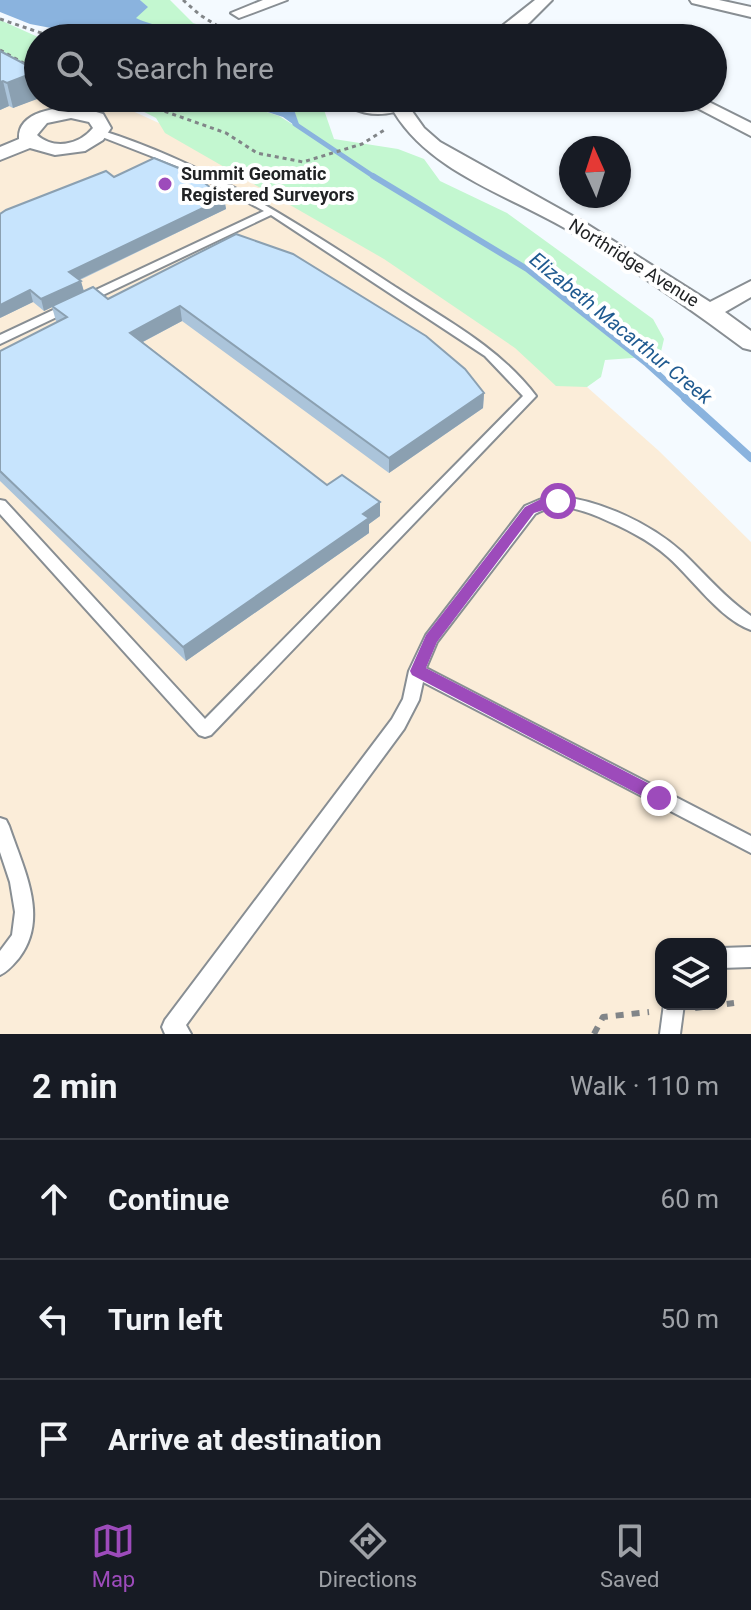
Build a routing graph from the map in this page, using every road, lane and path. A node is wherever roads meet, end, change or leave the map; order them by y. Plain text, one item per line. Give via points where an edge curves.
1 (183, 0) edge
2 (279, 0) edge
3 (544, 0) edge
4 (698, 0) edge
5 (751, 12) edge
6 (239, 13) dead end
7 (0, 19) edge
8 (217, 24) edge
9 (517, 24) edge
10 (24, 27) edge
11 (0, 50) edge
12 (24, 63) edge
13 (167, 112) edge
14 (409, 112) edge
15 (715, 112) edge
16 (386, 129) dead end
17 (751, 130) edge
18 (100, 133) junction
19 (30, 141) junction
20 (0, 154) edge
21 (272, 211) junction
22 (751, 288) edge
23 (710, 311) junction
24 (0, 340) edge
25 (751, 343) edge
26 (0, 505) edge
27 (751, 624) edge
28 (417, 671) junction
29 (0, 826) edge
30 (751, 845) edge
31 (751, 957) edge
32 (727, 958) edge
33 (0, 965) edge
34 (673, 1010) edge
35 (181, 1034) edge
36 (670, 1034) edge

1 - 8 path
2 - 6 street
3 - 9 street
4 - 5 street
7 - 10 path
11 - 12 path
13 - 16 path via 226,133 257,153 303,162 362,144
14 - 23 street, Northridge Avenue via 419,134 439,151 550,211
15 - 17 street
18 - 19 street via 85,144 60,149
18 - 19 street via 101,122 89,115 57,114 31,125
18 - 21 lane via 196,170
19 - 20 street
21 - 24 lane
21 - 26 lane via 489,353 530,396 205,730
22 - 23 street
23 - 25 street, Northridge Avenue
27 - 28 lane via 712,595 664,544 576,503 558,501 530,510 431,639
28 - 30 lane
28 - 35 lane via 411,700 398,724 172,1027
29 - 33 lane via 24,922 21,936
31 - 32 lane
34 - 36 lane

